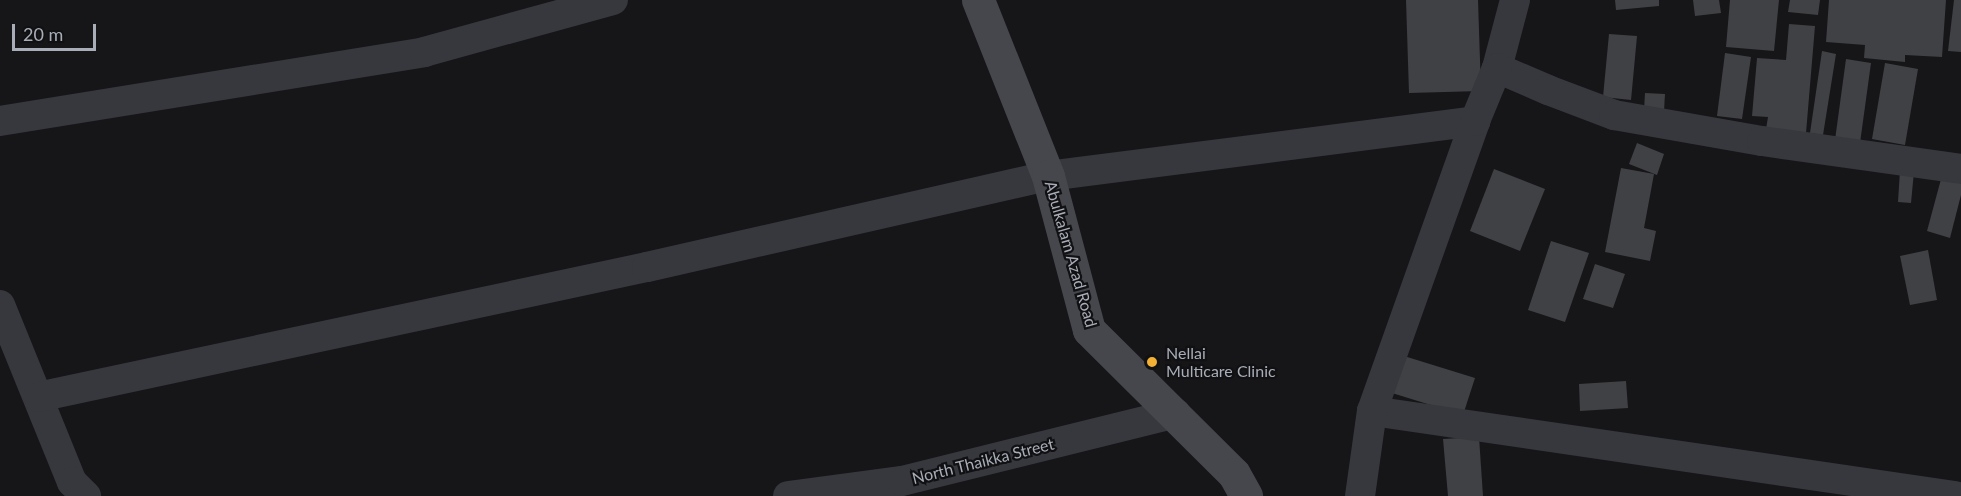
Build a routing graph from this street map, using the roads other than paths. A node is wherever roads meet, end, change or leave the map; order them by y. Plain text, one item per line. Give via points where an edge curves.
1 (613, 0) edge
2 (978, 0) edge
3 (1515, 0) edge
4 (1497, 68) junction
5 (0, 121) edge
6 (1474, 121) junction
7 (1961, 169) edge
8 (1048, 176) junction
9 (0, 304) edge
10 (38, 397) junction
11 (1372, 411) junction
12 (1176, 413) junction
13 (86, 496) edge
14 (788, 496) edge
15 (1245, 496) edge
16 (1360, 496) edge
17 (1955, 496) edge

1 - 5 street via 424,52
2 - 8 main road, Abulkalam Azad Road
3 - 4 street
4 - 6 street
4 - 7 street via 1614,115
6 - 8 street
6 - 11 street
8 - 10 street via 647,267
8 - 12 main road, Abulkalam Azad Road via 1089,330
9 - 10 street
10 - 13 street via 72,482
11 - 16 street
11 - 17 street
12 - 14 street, North Thaikka Street via 902,481
12 - 15 main road, Abulkalam Azad Road via 1234,474

